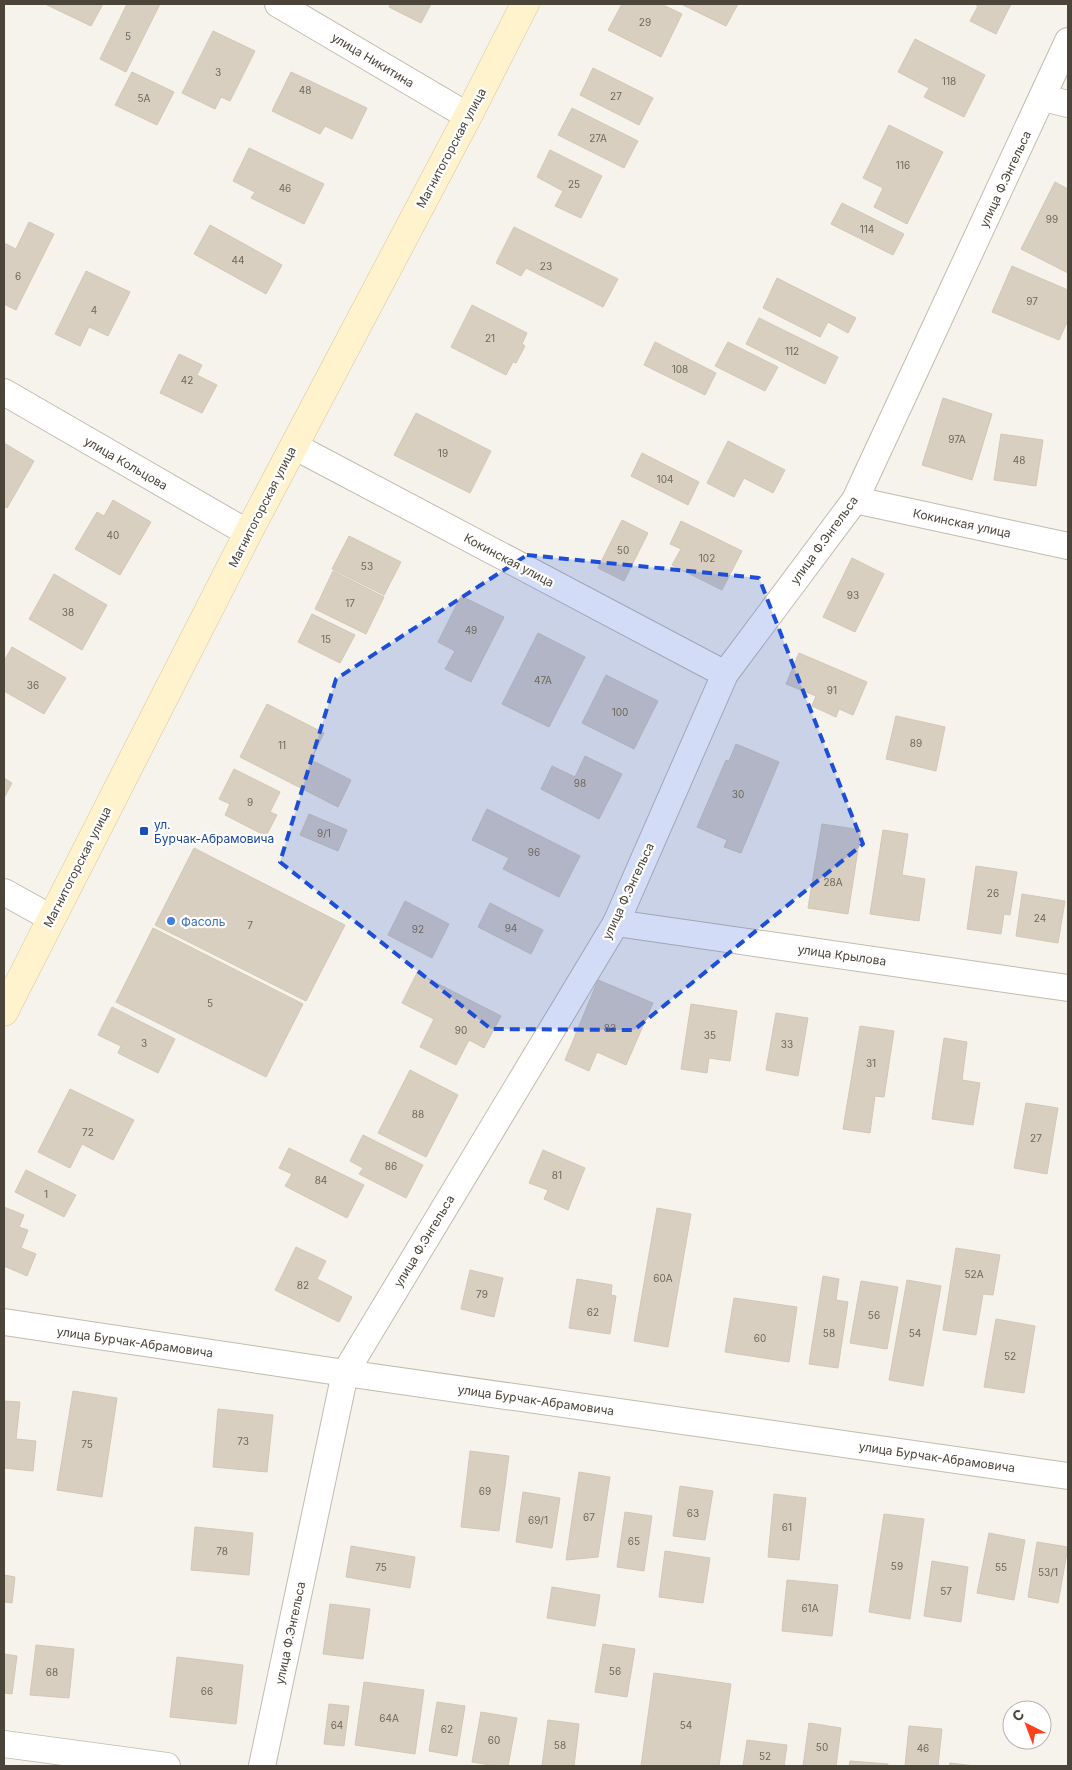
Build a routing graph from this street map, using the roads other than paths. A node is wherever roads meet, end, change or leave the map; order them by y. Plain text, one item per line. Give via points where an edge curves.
1 (278, 4) edge
2 (525, 4) edge
3 (1068, 41) edge
4 (1043, 98) junction
5 (1068, 104) edge
6 (468, 116) junction
7 (4, 392) edge
8 (294, 446) junction
9 (855, 500) junction
10 (248, 533) junction
11 (1068, 546) edge
12 (725, 674) junction
13 (4, 892) edge
14 (51, 918) junction
15 (616, 923) junction
16 (1068, 988) edge
17 (4, 1012) edge
18 (4, 1322) edge
19 (345, 1373) junction
20 (1068, 1476) edge
21 (4, 1744) edge
22 (167, 1766) edge
23 (262, 1766) edge

1 - 6 street, улица Никитина
2 - 6 street, Магнитогорская улица
3 - 4 street, улица Ф.Энгельса
4 - 5 street
4 - 9 street, улица Ф.Энгельса
6 - 8 street, Магнитогорская улица
7 - 10 street, улица Кольцова
8 - 10 street, Магнитогорская улица
8 - 12 street, Кокинская улица
9 - 11 street, Кокинская улица
9 - 12 street, улица Ф.Энгельса
10 - 14 street, Магнитогорская улица
12 - 15 street, улица Ф.Энгельса
13 - 14 street
14 - 17 street, Магнитогорская улица
15 - 16 street, улица Крылова
15 - 19 street, улица Ф.Энгельса
18 - 19 street, улица Бурчак-Абрамовича
19 - 20 street, улица Бурчак-Абрамовича
19 - 23 street, улица Ф.Энгельса
21 - 22 street

